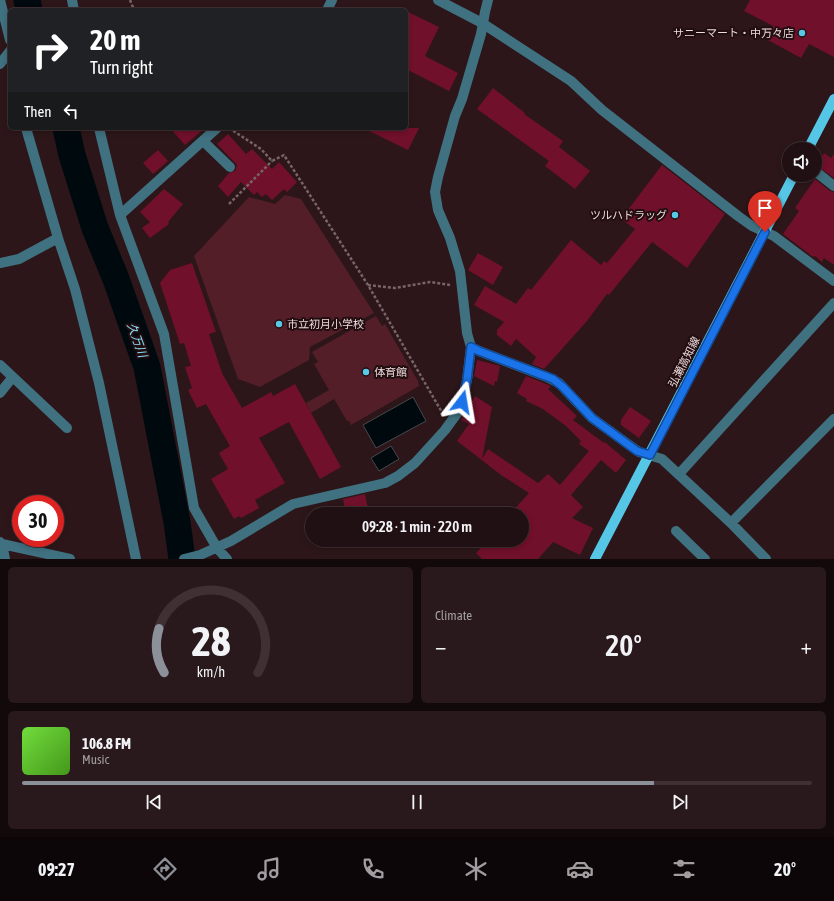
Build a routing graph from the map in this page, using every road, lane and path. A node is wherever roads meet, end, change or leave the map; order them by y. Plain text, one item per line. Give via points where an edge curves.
1 (0, 0) edge
2 (438, 0) edge
3 (488, 0) edge
4 (482, 23) junction
5 (8, 32) edge
6 (8, 54) edge
7 (0, 64) edge
8 (834, 99) edge
9 (27, 130) edge
10 (99, 130) edge
11 (215, 130) edge
12 (231, 130) edge
13 (203, 141) junction
14 (812, 142) edge
15 (272, 161) junction
16 (230, 167) dead end
17 (822, 177) edge
18 (790, 182) edge
19 (834, 186) edge
20 (230, 204) dead end
21 (120, 215) junction
22 (765, 232) junction
23 (58, 238) junction
24 (0, 262) edge
25 (834, 281) edge
26 (368, 285) junction
27 (464, 297) junction
28 (834, 303) edge
29 (471, 347) junction
30 (0, 365) edge
31 (12, 378) junction
32 (0, 393) edge
33 (834, 419) edge
34 (450, 424) junction
35 (67, 428) dead end
36 (650, 455) junction
37 (679, 474) junction
38 (731, 523) junction
39 (676, 531) dead end
40 (1, 543) edge
41 (217, 548) junction
42 (6, 559) edge
43 (70, 559) edge
44 (136, 559) edge
45 (184, 559) edge
46 (215, 559) edge
47 (227, 559) edge
48 (596, 559) edge
49 (705, 559) edge
50 (766, 559) edge

1 - 5 street
2 - 4 street
3 - 4 street
4 - 22 street via 570,81 647,146 752,226
4 - 27 street via 481,34 434,192 460,272
6 - 7 street
8 - 14 main road
9 - 23 street
10 - 21 street
11 - 13 street
12 - 15 path via 261,149
13 - 16 street
13 - 21 street
15 - 20 path
15 - 26 path via 284,155
17 - 19 street
18 - 22 main road, 弘瀬高知線
21 - 41 street via 164,334 194,508
22 - 25 street
22 - 36 main road, 弘瀬高知線
23 - 24 street via 19,259
23 - 44 street via 75,288 99,383
26 - 27 path via 395,288 430,282 450,285
26 - 34 path
27 - 29 street via 467,333
28 - 37 street
29 - 34 street via 462,402
29 - 36 street via 553,379 592,418 637,451
30 - 31 street
31 - 32 street
31 - 35 street
33 - 38 street
34 - 41 street via 425,453 398,476 385,483 293,504
36 - 37 street via 662,459
36 - 48 main road, 弘瀬高知線
37 - 38 street
38 - 50 street
39 - 49 street
40 - 42 street
40 - 43 street
41 - 45 street
41 - 46 street
41 - 47 street

